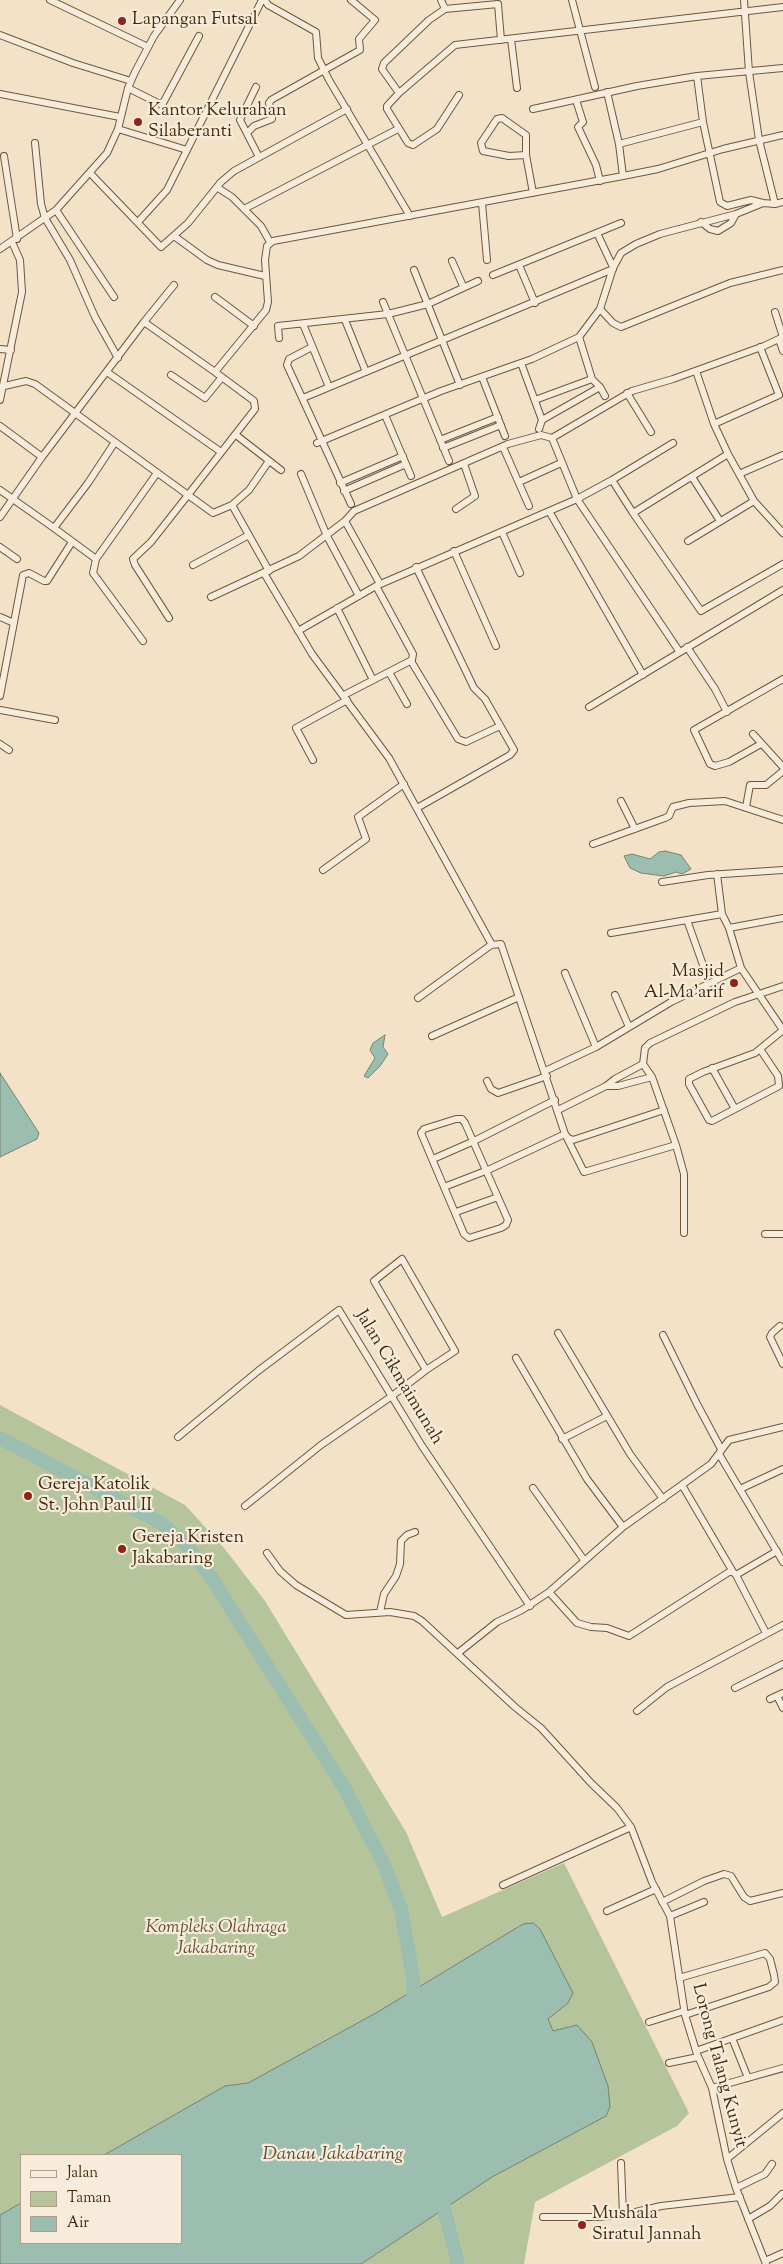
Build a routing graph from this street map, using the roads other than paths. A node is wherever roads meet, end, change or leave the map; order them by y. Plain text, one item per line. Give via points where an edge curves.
1 (50, 0) edge
2 (180, 0) edge
3 (263, 0) edge
4 (351, 0) edge
5 (442, 0) edge
6 (572, 0) edge
7 (744, 0) edge
8 (783, 7) edge
9 (444, 9) junction
10 (746, 10) junction
11 (579, 30) junction
12 (0, 35) edge
13 (200, 36) dead end
14 (511, 39) junction
15 (501, 40) junction
16 (148, 47) junction
17 (783, 68) edge
18 (324, 71) junction
19 (748, 72) junction
20 (697, 76) junction
21 (130, 84) junction
22 (256, 87) dead end
23 (595, 87) dead end
24 (517, 88) dead end
25 (607, 92) junction
26 (398, 93) junction
27 (0, 94) edge
28 (459, 95) dead end
29 (576, 100) junction
30 (347, 109) junction
31 (533, 109) dead end
32 (120, 117) junction
33 (703, 122) junction
34 (398, 128) junction
35 (118, 129) junction
36 (247, 133) junction
37 (783, 135) edge
38 (760, 140) junction
39 (35, 143) dead end
40 (619, 144) junction
41 (369, 146) junction
42 (187, 150) junction
43 (710, 152) junction
44 (526, 155) junction
45 (4, 156) dead end
46 (259, 157) junction
47 (90, 173) junction
48 (623, 176) junction
49 (600, 181) junction
50 (218, 188) junction
51 (533, 194) junction
52 (783, 202) edge
53 (482, 203) junction
54 (763, 203) junction
55 (775, 204) junction
56 (244, 209) junction
57 (56, 210) junction
58 (736, 214) junction
59 (410, 216) junction
60 (45, 218) junction
61 (138, 222) junction
62 (701, 222) junction
63 (621, 223) dead end
64 (597, 233) junction
65 (174, 236) junction
66 (14, 240) junction
67 (270, 242) junction
68 (0, 249) edge
69 (487, 260) dead end
70 (452, 261) dead end
71 (519, 265) junction
72 (613, 268) junction
73 (414, 270) dead end
74 (783, 270) edge
75 (493, 275) dead end
76 (265, 276) junction
77 (478, 281) dead end
78 (174, 285) dead end
79 (463, 286) junction
80 (114, 297) dead end
81 (215, 297) dead end
82 (383, 302) dead end
83 (535, 303) junction
84 (428, 304) junction
85 (600, 309) junction
86 (775, 312) dead end
87 (388, 314) junction
88 (345, 320) junction
89 (144, 322) junction
90 (302, 324) junction
91 (254, 326) junction
92 (579, 337) junction
93 (279, 338) dead end
94 (781, 338) edge
95 (443, 340) junction
96 (312, 347) junction
97 (760, 347) junction
98 (0, 349) edge
99 (11, 350) junction
100 (783, 351) edge
101 (404, 356) junction
102 (118, 358) junction
103 (521, 363) junction
104 (696, 371) junction
105 (107, 372) junction
106 (215, 372) junction
107 (366, 372) junction
108 (171, 375) dead end
109 (222, 377) junction
110 (482, 377) junction
111 (592, 379) junction
112 (460, 384) junction
113 (1, 387) edge
114 (330, 387) junction
115 (600, 387) junction
116 (627, 393) junction
117 (605, 396) dead end
118 (303, 398) junction
119 (422, 399) junction
120 (0, 400) edge
121 (535, 400) junction
122 (76, 413) junction
123 (385, 414) junction
124 (498, 418) junction
125 (542, 420) junction
126 (714, 424) junction
127 (501, 425) junction
128 (0, 426) edge
129 (539, 429) dead end
130 (651, 432) dead end
131 (236, 435) junction
132 (505, 436) dead end
133 (552, 438) junction
134 (440, 440) junction
135 (115, 442) junction
136 (319, 442) junction
137 (673, 443) dead end
138 (503, 447) junction
139 (443, 448) junction
140 (221, 452) junction
141 (728, 454) junction
142 (783, 454) edge
143 (402, 456) junction
144 (42, 457) junction
145 (269, 461) junction
146 (449, 461) dead end
147 (561, 463) junction
148 (406, 464) junction
149 (464, 464) junction
150 (281, 470) dead end
151 (157, 473) junction
152 (301, 474) dead end
153 (739, 474) junction
154 (411, 476) dead end
155 (692, 477) junction
156 (612, 480) junction
157 (519, 482) junction
158 (340, 483) junction
159 (0, 490) edge
160 (344, 491) junction
161 (188, 495) junction
162 (13, 499) junction
163 (577, 499) junction
164 (754, 501) junction
165 (351, 504) dead end
166 (232, 505) junction
167 (528, 506) dead end
168 (456, 509) dead end
169 (550, 511) junction
170 (633, 512) junction
171 (0, 517) edge
172 (345, 521) junction
173 (720, 521) junction
174 (54, 528) junction
175 (502, 532) junction
176 (783, 533) edge
177 (249, 535) junction
178 (327, 536) junction
179 (688, 540) dead end
180 (72, 542) junction
181 (0, 547) edge
182 (454, 551) junction
183 (17, 559) dead end
184 (96, 560) junction
185 (193, 564) dead end
186 (783, 564) edge
187 (416, 567) junction
188 (266, 572) junction
189 (520, 573) dead end
190 (378, 585) junction
191 (782, 593) edge
192 (359, 596) junction
193 (211, 597) dead end
194 (337, 608) junction
195 (0, 617) edge
196 (169, 618) dead end
197 (14, 622) junction
198 (298, 631) junction
199 (143, 641) dead end
200 (496, 646) dead end
201 (687, 647) junction
202 (679, 651) junction
203 (411, 662) junction
204 (389, 672) junction
205 (643, 675) junction
206 (783, 679) edge
207 (373, 680) junction
208 (0, 696) edge
209 (346, 697) junction
210 (407, 704) dead end
211 (589, 706) dead end
212 (0, 710) edge
213 (727, 712) junction
214 (55, 720) dead end
215 (500, 726) junction
216 (753, 734) dead end
217 (0, 744) edge
218 (761, 744) junction
219 (9, 750) dead end
220 (313, 760) dead end
221 (783, 767) edge
222 (783, 771) edge
223 (404, 784) junction
224 (621, 801) dead end
225 (746, 807) junction
226 (417, 808) junction
227 (783, 820) edge
228 (635, 829) junction
229 (592, 844) dead end
230 (323, 870) dead end
231 (783, 870) edge
232 (717, 874) junction
233 (662, 882) dead end
234 (722, 914) junction
235 (783, 918) edge
236 (687, 920) junction
237 (729, 928) junction
238 (611, 933) dead end
239 (492, 945) junction
240 (703, 965) dead end
241 (741, 968) junction
242 (565, 973) dead end
243 (783, 987) edge
244 (758, 994) junction
245 (615, 995) dead end
246 (519, 997) junction
247 (418, 998) dead end
248 (629, 1027) junction
249 (783, 1030) edge
250 (432, 1036) dead end
251 (596, 1047) junction
252 (760, 1049) junction
253 (643, 1064) junction
254 (712, 1068) junction
255 (546, 1074) junction
256 (652, 1077) junction
257 (487, 1081) dead end
258 (606, 1086) junction
259 (555, 1100) junction
260 (735, 1109) junction
261 (558, 1110) junction
262 (664, 1110) junction
263 (565, 1134) junction
264 (474, 1141) junction
265 (676, 1145) junction
266 (433, 1159) junction
267 (487, 1171) junction
268 (444, 1187) junction
269 (498, 1197) junction
270 (456, 1212) junction
271 (684, 1233) dead end
272 (765, 1234) dead end
273 (783, 1234) edge
274 (780, 1326) dead end
275 (558, 1333) dead end
276 (663, 1335) dead end
277 (516, 1358) dead end
278 (783, 1364) edge
279 (426, 1370) junction
280 (392, 1396) junction
281 (607, 1416) junction
282 (783, 1427) edge
283 (178, 1437) dead end
284 (562, 1439) junction
285 (720, 1452) junction
286 (783, 1468) edge
287 (682, 1485) junction
288 (533, 1488) dead end
289 (740, 1489) junction
290 (663, 1500) junction
291 (245, 1506) dead end
292 (623, 1528) junction
293 (415, 1532) dead end
294 (777, 1551) junction
295 (267, 1553) dead end
296 (584, 1560) junction
297 (783, 1562) edge
298 (734, 1573) junction
299 (549, 1592) junction
300 (530, 1606) junction
301 (380, 1612) junction
302 (783, 1625) edge
303 (766, 1633) junction
304 (458, 1653) junction
305 (783, 1664) edge
306 (735, 1688) dead end
307 (777, 1696) edge
308 (783, 1708) edge
309 (637, 1711) dead end
310 (631, 1827) junction
311 (503, 1885) dead end
312 (656, 1889) junction
313 (783, 1893) edge
314 (662, 1902) junction
315 (704, 1902) dead end
316 (606, 1910) dead end
317 (670, 1916) junction
318 (679, 1978) junction
319 (684, 2013) junction
320 (783, 2020) edge
321 (649, 2022) dead end
322 (732, 2038) junction
323 (697, 2054) junction
324 (669, 2063) dead end
325 (783, 2068) edge
326 (748, 2078) junction
327 (712, 2088) junction
328 (783, 2113) edge
329 (727, 2159) junction
330 (621, 2163) dead end
331 (772, 2164) dead end
332 (736, 2188) junction
333 (782, 2194) edge
334 (740, 2197) junction
335 (623, 2214) junction
336 (543, 2217) dead end
337 (748, 2219) junction
338 (783, 2253) edge
339 (766, 2262) edge

1 - 16 street
2 - 16 street
3 - 18 street via 316,32 318,58
3 - 42 street
4 - 18 street via 375,21 359,39 360,50
5 - 9 street
6 - 11 street
7 - 10 street
8 - 10 street
9 - 15 street via 498,4
9 - 26 street via 384,63 382,69
10 - 11 street
10 - 19 street
11 - 14 street
11 - 23 street
12 - 21 street
13 - 21 street via 162,105
14 - 15 street
14 - 24 street
15 - 26 street via 455,46
16 - 21 street
17 - 19 street
18 - 30 street
18 - 36 street via 271,100 272,119 254,126
19 - 20 street
19 - 38 street
20 - 25 street
20 - 33 street
21 - 32 street
22 - 36 street via 240,119
25 - 29 street
25 - 40 street
26 - 34 street via 387,107
27 - 32 street
28 - 34 street via 437,129 413,145
29 - 31 street
29 - 49 street via 582,122 578,127
30 - 41 street
30 - 46 street
32 - 35 street
33 - 40 street
33 - 43 street
34 - 41 street
35 - 42 street
35 - 47 street via 107,153
36 - 46 street
37 - 38 street
38 - 43 street
38 - 55 street
39 - 60 street
40 - 48 street
41 - 56 street
41 - 59 street
42 - 61 street via 167,190
43 - 48 street via 658,169
43 - 54 street via 723,205 751,200
44 - 44 street via 526,135 502,118 497,119 481,143 483,151 509,156
44 - 51 street
45 - 66 street
46 - 50 street via 234,172
47 - 57 street
47 - 61 street
48 - 49 street
49 - 51 street
50 - 56 street
50 - 65 street
51 - 53 street
52 - 55 street
53 - 59 street
53 - 69 street
54 - 55 street
54 - 58 street
56 - 67 street via 261,226
57 - 60 street
57 - 80 street
58 - 62 street
58 - 62 street via 731,223 718,231
59 - 67 street
60 - 66 street
60 - 102 street via 70,260 95,317
61 - 65 street via 161,247
62 - 72 street via 636,244 623,252
63 - 64 street
64 - 71 street
64 - 72 street
65 - 76 street via 218,265
66 - 68 street
66 - 99 street via 20,260 22,292
67 - 76 street
70 - 79 street
71 - 75 street
71 - 83 street
72 - 83 street
72 - 85 street
73 - 84 street
74 - 85 street via 730,283 621,327 612,323
76 - 91 street via 267,306
77 - 79 street
78 - 89 street
79 - 84 street
81 - 91 street
82 - 87 street
83 - 95 street
84 - 87 street
84 - 95 street
85 - 92 street
86 - 94 street
87 - 88 street
87 - 101 street
88 - 90 street
88 - 107 street
89 - 102 street
89 - 106 street
90 - 93 street via 278,326
90 - 96 street
91 - 106 street
92 - 103 street
92 - 111 street
94 - 97 street
94 - 100 street
95 - 101 street
95 - 112 street
96 - 114 street
96 - 118 street via 287,362
97 - 104 street
97 - 126 street via 779,395
98 - 99 street
99 - 113 street
101 - 107 street
101 - 119 street
102 - 105 street
103 - 110 street
103 - 121 street
104 - 116 street
104 - 126 street
105 - 122 street
105 - 140 street
106 - 109 street
107 - 114 street
108 - 109 street via 205,398
109 - 131 street via 255,403 254,411
110 - 112 street
110 - 124 street
111 - 115 street
111 - 121 street
112 - 119 street
113 - 120 street
113 - 122 street via 30,382
114 - 118 street
115 - 117 street
115 - 125 street
116 - 130 street
116 - 133 street
118 - 136 street
119 - 123 street
119 - 134 street
121 - 125 street
122 - 135 street
122 - 144 street
123 - 136 street
123 - 143 street
124 - 127 street
124 - 134 street
125 - 129 street
126 - 141 street
127 - 132 street
127 - 139 street
128 - 144 street
131 - 140 street
131 - 145 street
133 - 138 street via 541,435
133 - 147 street
134 - 139 street
135 - 151 street
135 - 174 street
136 - 158 street
137 - 156 street
138 - 149 street
138 - 157 street
139 - 146 street
140 - 161 street
141 - 153 street
141 - 155 street
142 - 153 street
143 - 148 street
143 - 158 street
144 - 162 street
145 - 150 street
145 - 166 street via 249,490
147 - 157 street
147 - 163 street
148 - 154 street
148 - 160 street
149 - 168 street via 475,496
149 - 172 street via 354,511
151 - 161 street
151 - 184 street
152 - 178 street
153 - 164 street
155 - 170 street
155 - 173 street
156 - 163 street
156 - 170 street
157 - 167 street
158 - 160 street
159 - 162 street
160 - 165 street
161 - 166 street via 213,513
161 - 196 street via 151,542 133,559
162 - 171 street
162 - 174 street
163 - 169 street
163 - 202 street
164 - 173 street
164 - 176 street
166 - 177 street
169 - 175 street
169 - 205 street
170 - 186 street via 701,611
172 - 178 street
172 - 190 street
173 - 179 street
174 - 180 street
175 - 182 street
175 - 189 street
177 - 185 street
177 - 188 street
178 - 188 street via 299,556
178 - 192 street
180 - 184 street
180 - 197 street via 48,581 28,573 24,575
181 - 183 street
182 - 187 street
182 - 200 street
184 - 199 street via 93,573
187 - 190 street
187 - 215 street via 474,688
188 - 193 street
188 - 198 street
190 - 192 street
190 - 203 street via 413,654
191 - 201 street
192 - 194 street
194 - 198 street
194 - 207 street
195 - 197 street
197 - 208 street
198 - 209 street
201 - 202 street
201 - 213 street
202 - 205 street
203 - 204 street
203 - 215 street via 458,739 466,742
204 - 207 street
204 - 210 street
205 - 211 street
206 - 213 street
207 - 209 street
209 - 220 street via 296,728
209 - 223 street
212 - 214 street
213 - 218 street via 694,730 710,764 719,766
215 - 226 street via 513,747 513,753
216 - 218 street
217 - 219 street
218 - 221 street
222 - 225 street via 766,785 750,785
223 - 226 street
223 - 230 street via 358,816 366,839
224 - 228 street
225 - 227 street
225 - 228 street via 725,801 678,805 667,817
226 - 239 street
228 - 229 street
231 - 232 street
232 - 233 street
232 - 234 street
234 - 236 street
234 - 237 street
235 - 237 street
236 - 238 street
236 - 240 street
237 - 241 street
239 - 246 street via 498,943 502,946
239 - 247 street
241 - 244 street
241 - 248 street via 671,1002
242 - 251 street
243 - 244 street
244 - 249 street
244 - 253 street via 647,1045
245 - 248 street
246 - 250 street
246 - 255 street
248 - 251 street
249 - 252 street
251 - 255 street
252 - 254 street
252 - 260 street via 780,1084
253 - 256 street
253 - 258 street
254 - 260 street
254 - 260 street via 689,1081 702,1109 711,1121
255 - 257 street via 498,1093
255 - 259 street
256 - 258 street
256 - 262 street
258 - 261 street
259 - 261 street
259 - 264 street
261 - 263 street
262 - 263 street via 573,1140
262 - 265 street
263 - 265 street via 584,1172
263 - 267 street
264 - 266 street
264 - 266 street via 460,1118 424,1129 422,1135
264 - 267 street
265 - 271 street via 684,1174
266 - 268 street
267 - 268 street
267 - 269 street
268 - 270 street
269 - 270 street
269 - 270 street via 508,1220 506,1225 496,1230 466,1237
272 - 273 street
274 - 278 street via 770,1338
275 - 281 street
276 - 285 street
277 - 284 street
279 - 279 street via 374,1281 402,1259 454,1351
279 - 280 street
280 - 283 street, Jalan Cikmaimunah via 339,1310
280 - 291 street via 321,1445
280 - 300 street, Jalan Cikmaimunah
281 - 284 street
281 - 290 street
282 - 285 street via 729,1440
284 - 292 street
285 - 287 street via 711,1464
285 - 289 street
286 - 289 street
287 - 290 street
287 - 298 street
288 - 296 street
289 - 294 street
290 - 292 street
292 - 296 street
293 - 301 street via 402,1541 400,1564 384,1594
294 - 297 street
294 - 298 street
295 - 301 street via 296,1586 346,1614
296 - 299 street
298 - 299 street via 729,1572 629,1636 577,1623
298 - 303 street
299 - 300 street
300 - 304 street via 492,1625
301 - 304 street via 414,1616
302 - 303 street
303 - 309 street via 667,1687
304 - 310 street via 514,1707 542,1728
305 - 306 street
307 - 308 street
310 - 311 street
310 - 312 street
312 - 314 street
312 - 316 street
313 - 314 street via 750,1901 731,1876 724,1874
314 - 317 street
315 - 317 street
317 - 318 street, Lorong Talang Kunyit
318 - 319 street, Lorong Talang Kunyit
318 - 319 street via 765,1953 770,1959 775,1982 769,1987
319 - 321 street
319 - 323 street, Lorong Talang Kunyit
320 - 322 street
322 - 323 street
322 - 326 street
323 - 324 street
323 - 327 street, Lorong Talang Kunyit
325 - 326 street
326 - 327 street
327 - 329 street, Lorong Talang Kunyit
328 - 329 street
329 - 332 street, Lorong Talang Kunyit
330 - 335 street
331 - 332 street via 765,2174
332 - 334 street, Lorong Talang Kunyit
333 - 337 street via 770,2206
334 - 335 street
334 - 337 street, Lorong Talang Kunyit
335 - 336 street
337 - 339 street, Lorong Talang Kunyit
338 - 339 street

